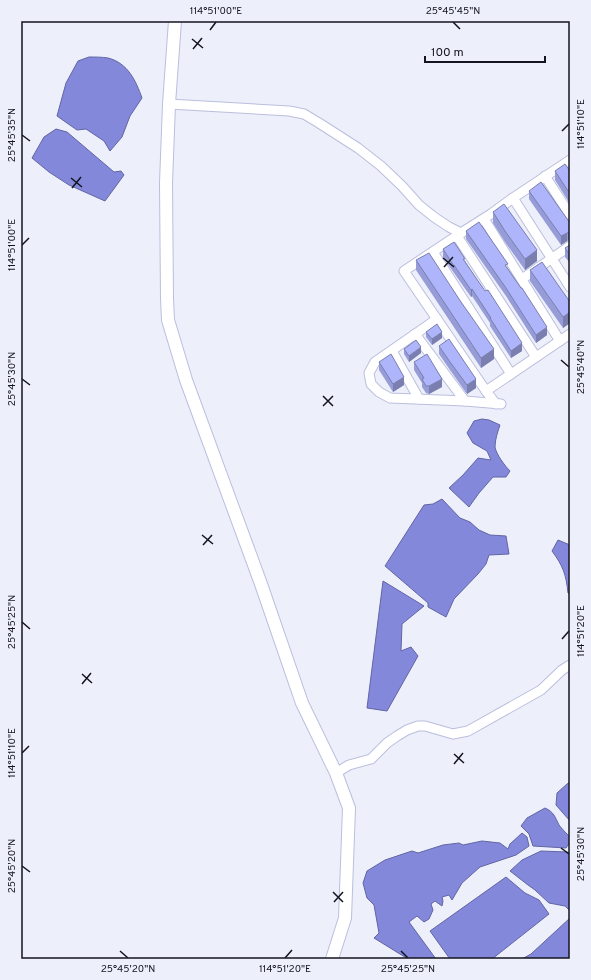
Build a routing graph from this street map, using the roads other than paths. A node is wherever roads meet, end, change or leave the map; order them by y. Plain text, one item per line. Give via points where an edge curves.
1 (175, 21) edge
2 (169, 104) junction
3 (570, 161) edge
4 (545, 176) junction
5 (513, 198) junction
6 (570, 214) edge
7 (484, 219) junction
8 (459, 234) junction
9 (570, 246) edge
10 (433, 252) junction
11 (552, 259) junction
12 (522, 280) junction
13 (570, 287) edge
14 (437, 319) junction
15 (415, 334) junction
16 (570, 334) edge
17 (560, 341) junction
18 (392, 351) junction
19 (536, 357) junction
20 (511, 374) junction
21 (486, 391) junction
22 (419, 399) junction
23 (465, 401) junction
24 (570, 665) edge
25 (336, 773) junction
26 (332, 959) edge

1 - 2 street
2 - 8 street via 304,114 358,148 381,166 420,205
2 - 25 street via 166,183 168,320 186,380 302,703
3 - 4 street
4 - 5 street
4 - 6 street
5 - 7 street
5 - 11 street
7 - 8 street
7 - 12 street
8 - 10 street
8 - 19 street
9 - 11 street
10 - 14 street via 404,271
10 - 20 street
11 - 12 street
11 - 13 street
12 - 17 street
14 - 15 street
14 - 21 street
15 - 18 street
15 - 23 street
16 - 17 street
17 - 19 street
18 - 22 street
18 - 22 street via 375,362 369,374 371,384 390,398
19 - 20 street
20 - 21 street
21 - 23 street via 498,404
22 - 23 street
24 - 25 street via 541,690 468,731 453,734 418,726 392,740 371,759 349,765
25 - 26 street via 349,808 345,918

